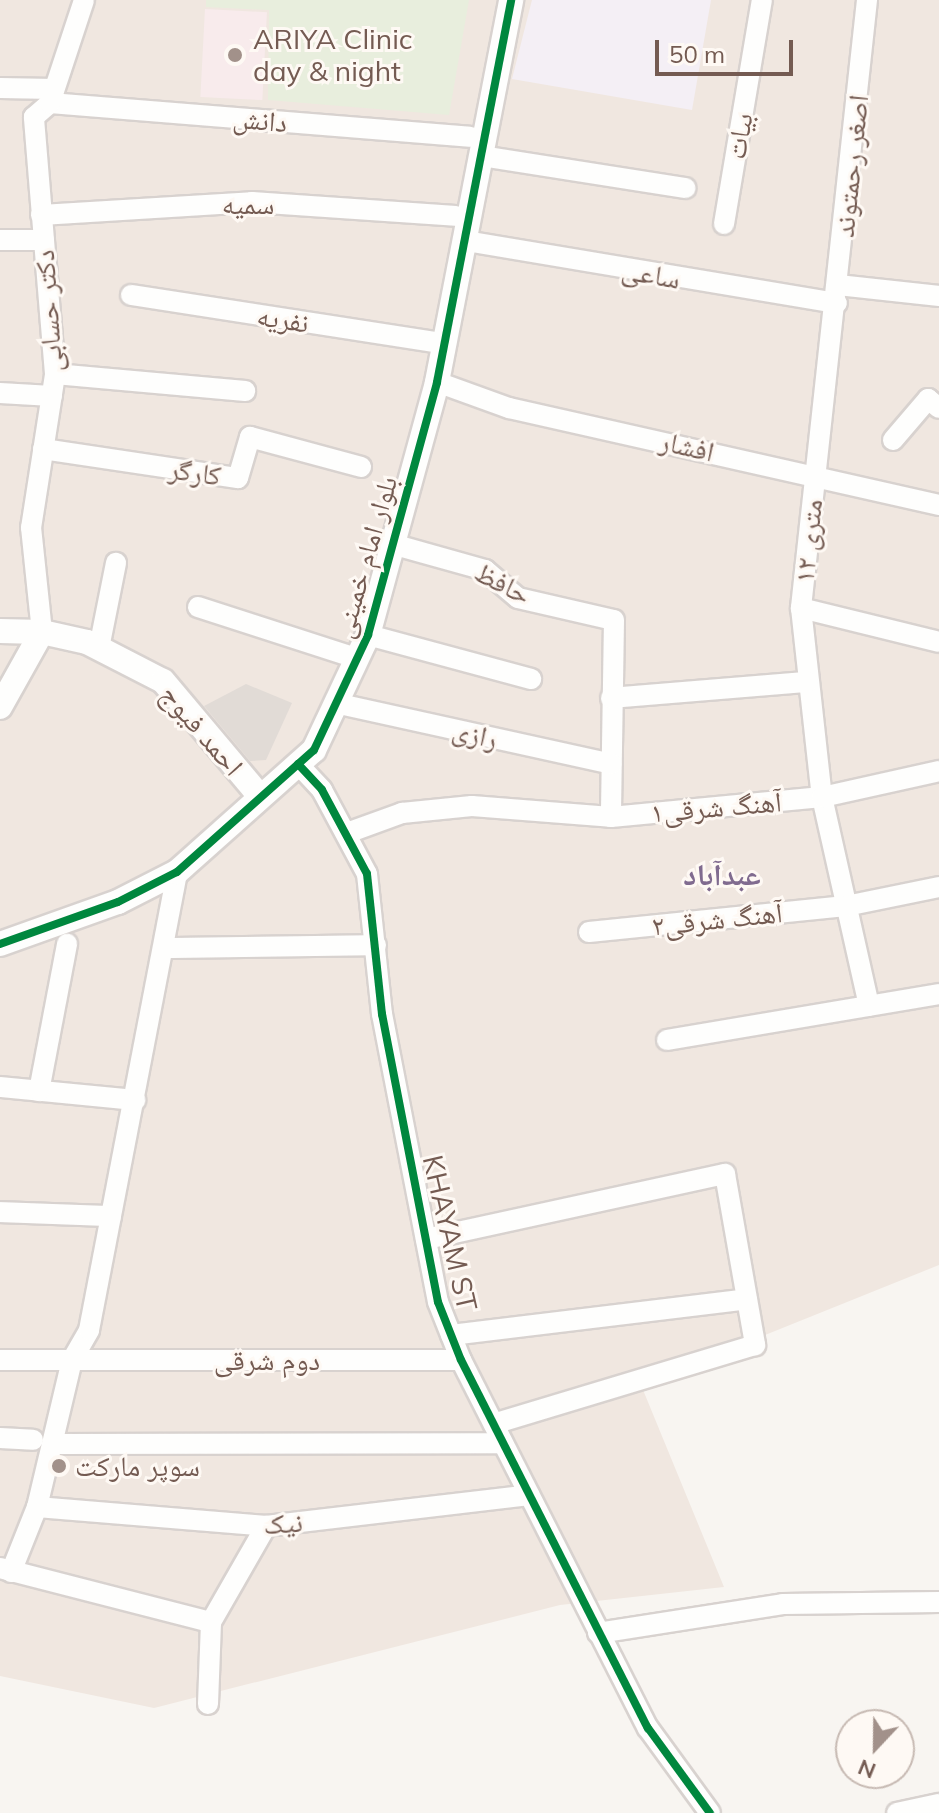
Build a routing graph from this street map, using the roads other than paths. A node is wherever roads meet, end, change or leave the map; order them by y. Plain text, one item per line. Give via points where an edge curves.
1 (84, 0) edge
2 (497, 0) edge
3 (511, 0) edge
4 (762, 0) edge
5 (867, 0) edge
6 (0, 88) edge
7 (52, 96) junction
8 (476, 146) junction
9 (686, 188) dead end
10 (41, 215) junction
11 (456, 216) junction
12 (724, 224) dead end
13 (0, 240) edge
14 (44, 240) junction
15 (466, 241) junction
16 (838, 294) junction
17 (131, 295) dead end
18 (939, 296) edge
19 (434, 342) junction
20 (55, 374) junction
21 (437, 382) junction
22 (245, 391) dead end
23 (0, 393) edge
24 (52, 396) junction
25 (939, 408) edge
26 (893, 440) dead end
27 (43, 449) junction
28 (361, 467) dead end
29 (815, 475) junction
30 (939, 505) edge
31 (392, 544) junction
32 (116, 563) dead end
33 (198, 607) dead end
34 (801, 608) junction
35 (0, 631) edge
36 (42, 632) junction
37 (368, 635) junction
38 (939, 642) edge
39 (99, 648) junction
40 (347, 655) junction
41 (531, 679) dead end
42 (807, 682) junction
43 (611, 698) junction
44 (339, 704) junction
45 (0, 707) edge
46 (298, 764) junction
47 (611, 764) junction
48 (939, 771) edge
49 (259, 795) junction
50 (822, 797) junction
51 (611, 817) junction
52 (347, 833) junction
53 (177, 872) junction
54 (939, 887) edge
55 (846, 906) junction
56 (589, 932) dead end
57 (0, 944) edge
58 (67, 944) dead end
59 (376, 945) junction
60 (165, 948) junction
61 (939, 994) edge
62 (869, 1006) junction
63 (667, 1040) dead end
64 (0, 1087) edge
65 (39, 1091) junction
66 (135, 1100) junction
67 (0, 1212) edge
68 (111, 1216) junction
69 (426, 1239) junction
70 (747, 1299) junction
71 (451, 1335) junction
72 (0, 1360) edge
73 (72, 1360) junction
74 (461, 1360) junction
75 (494, 1424) junction
76 (0, 1438) edge
77 (43, 1442) junction
78 (503, 1443) junction
79 (529, 1495) junction
80 (37, 1507) junction
81 (266, 1526) junction
82 (6, 1570) edge
83 (939, 1602) edge
84 (211, 1622) junction
85 (598, 1633) junction
86 (208, 1704) dead end
87 (939, 1804) edge
88 (710, 1813) edge
89 (897, 1813) edge

1 - 7 street, دکتر حسابی
2 - 8 street, بلوار امام خمینی
3 - 8 street, بلوار امام خمینی
4 - 12 street, بیات
5 - 16 street, اصغر رحمتوند
6 - 7 street, دانش
7 - 8 street, دانش
7 - 10 street, دکتر حسابی via 34,117
8 - 9 street, دانش
8 - 11 street, بلوار امام خمینی
8 - 15 street, بلوار امام خمینی
10 - 11 street, سمیه via 252,202
10 - 14 street, دکتر حسابی
11 - 19 street, بلوار امام خمینی
13 - 14 street
14 - 20 street, دکتر حسابی
15 - 16 street, ساعی
15 - 21 street, بلوار امام خمینی
16 - 18 street, ساعی
16 - 29 street, ۱۲ متری
17 - 19 street, نفریه
19 - 40 street, بلوار امام خمینی
20 - 22 street
20 - 24 street, دکتر حسابی
21 - 29 street, افشار via 509,408
21 - 31 street, بلوار امام خمینی
23 - 24 street
24 - 27 street, دکتر حسابی
25 - 26 street via 928,399
27 - 28 street, کارگر via 238,478 250,437
27 - 36 street, دکتر حسابی via 31,528
29 - 30 street, افشار
29 - 34 street, ۱۲ متری
31 - 37 street, بلوار امام خمینی
31 - 43 street, حافظ via 485,570 518,598 614,620
32 - 39 street
33 - 40 street
34 - 38 street
34 - 42 street, ۱۲ متری
35 - 36 street, احمد فیوج
36 - 39 street, احمد فیوج
36 - 45 street
37 - 41 street
37 - 44 street, بلوار امام خمینی
39 - 49 street, احمد فیوج via 163,681
40 - 46 street, بلوار امام خمینی
42 - 43 street
42 - 50 street, ۱۲ متری
43 - 47 street
44 - 46 street, بلوار امام خمینی via 314,750
44 - 47 street, رازی
46 - 49 street, بلوار امام خمینی
46 - 52 street, KHAYAM ST via 322,790
47 - 51 street
48 - 50 street, آهنگ شرقی۱
49 - 53 street, بلوار امام خمینی
50 - 51 street, آهنگ شرقی۱
50 - 55 street, ۱۲ متری
51 - 52 street, آهنگ شرقی۱ via 472,806 402,813
52 - 59 street, KHAYAM ST via 367,874
53 - 57 street, بلوار امام خمینی via 118,902
53 - 60 street
54 - 55 street, آهنگ شرقی۲
55 - 56 street, آهنگ شرقی۲
55 - 62 street, ۱۲ متری
58 - 65 street
59 - 60 street
59 - 69 street, KHAYAM ST via 382,1014
60 - 66 street
61 - 62 street
62 - 63 street
64 - 65 street
65 - 66 street
66 - 68 street
67 - 68 street
68 - 73 street via 89,1330
69 - 70 street via 725,1174
69 - 71 street, KHAYAM ST via 438,1302
70 - 71 street
70 - 75 street via 755,1345
71 - 74 street, KHAYAM ST
72 - 73 street, دوم شرقی
73 - 74 street, دوم شرقی
73 - 77 street
74 - 75 street, KHAYAM ST
75 - 78 street, KHAYAM ST
76 - 77 street
77 - 78 street
77 - 80 street
78 - 79 street, KHAYAM ST
79 - 81 street, نیک
79 - 85 street, KHAYAM ST
80 - 81 street, نیک
80 - 82 street
81 - 84 street
82 - 84 street
83 - 85 street via 753,1606
84 - 86 street
85 - 88 street, KHAYAM ST via 648,1728
87 - 89 street

